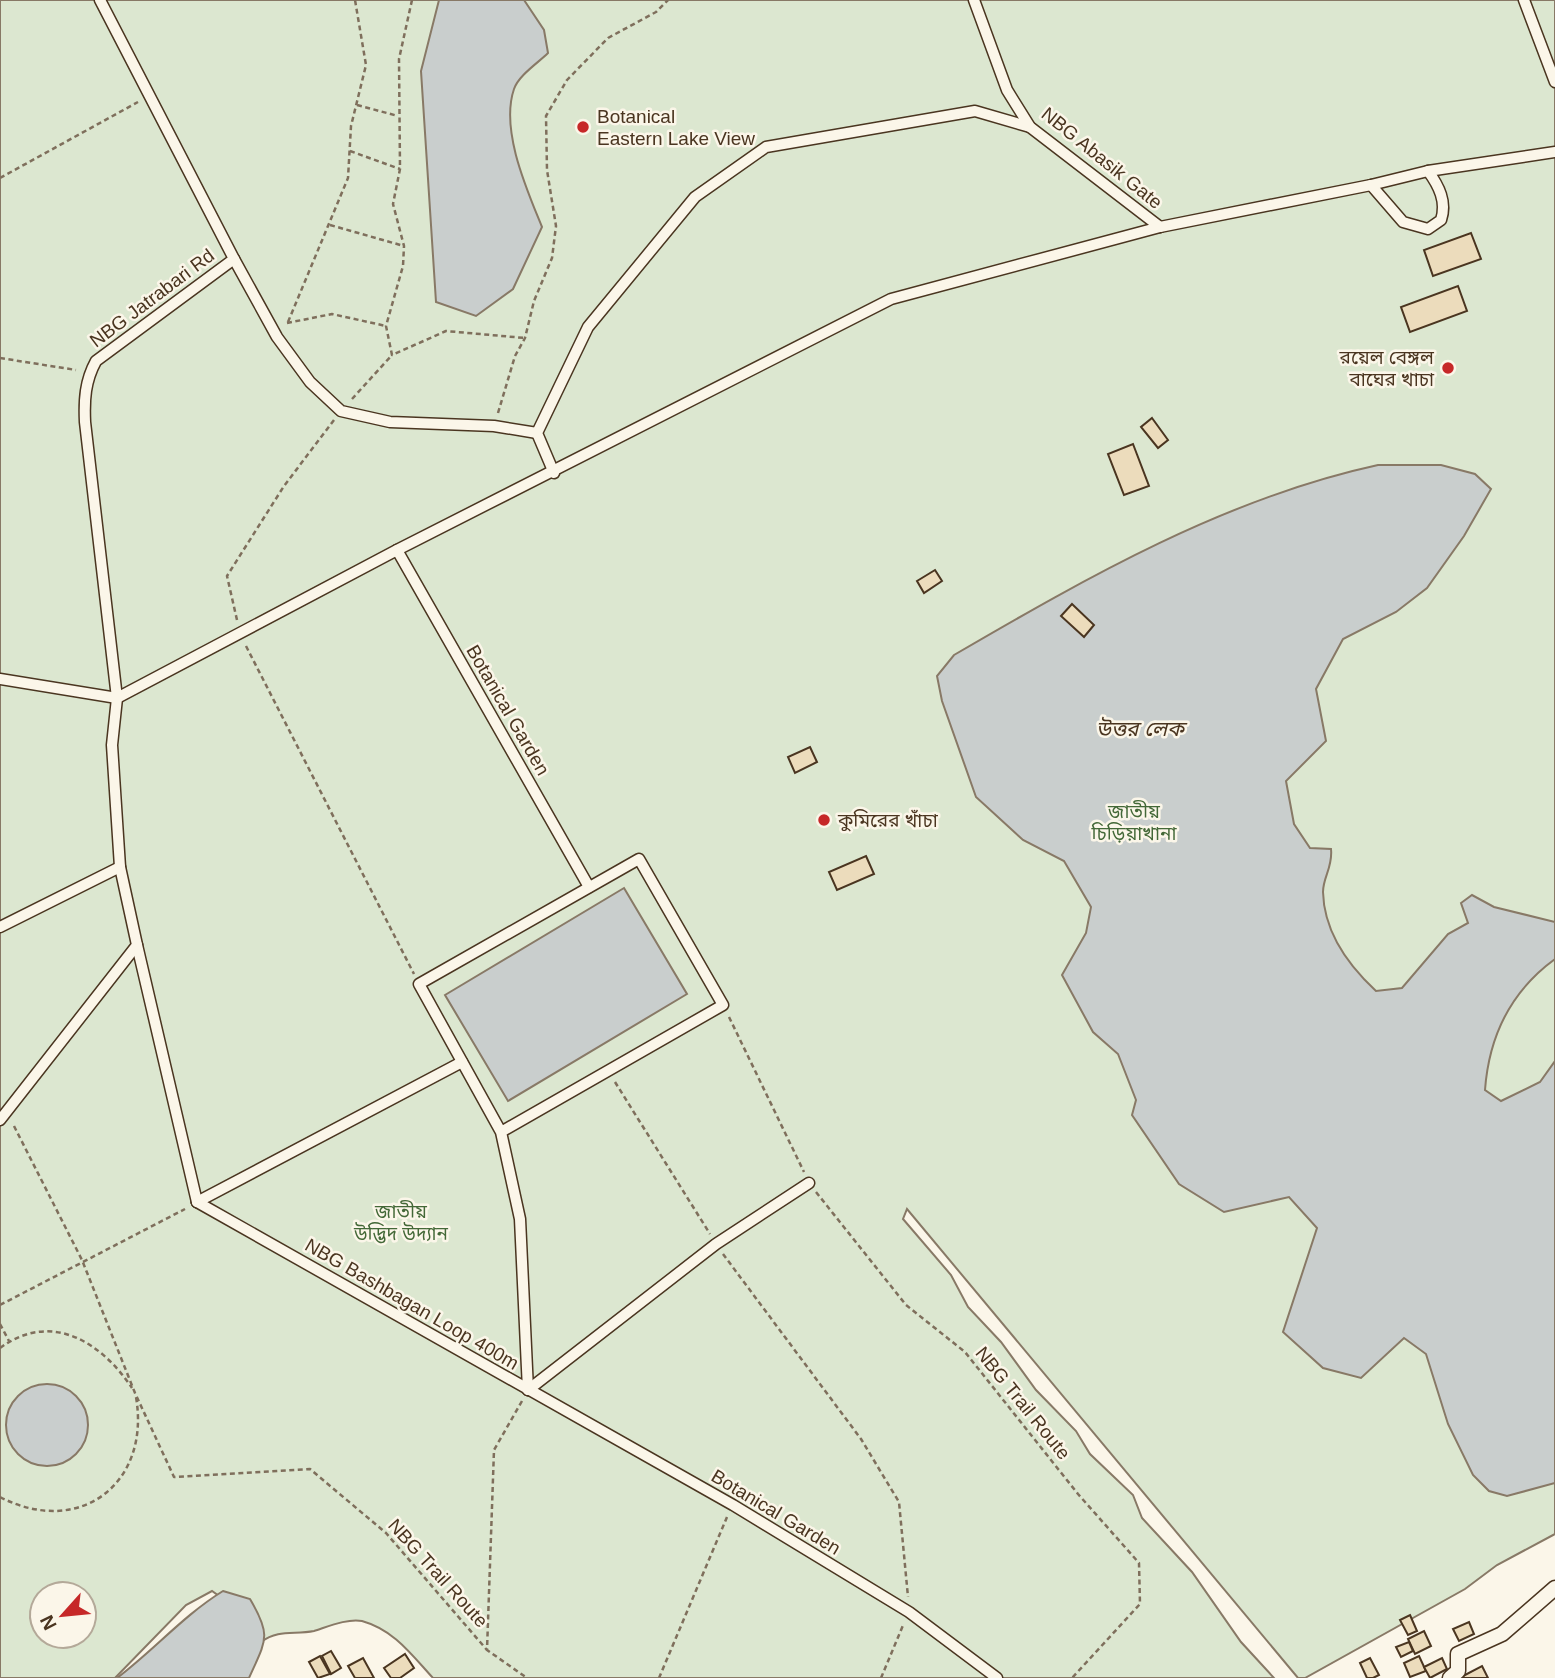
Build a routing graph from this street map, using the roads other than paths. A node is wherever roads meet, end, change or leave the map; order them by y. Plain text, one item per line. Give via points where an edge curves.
1 (100, 0) edge
2 (974, 0) edge
3 (1524, 0) edge
4 (1555, 82) edge
5 (1030, 127) junction
6 (1555, 152) edge
7 (1428, 171) junction
8 (1371, 185) junction
9 (1160, 226) junction
10 (234, 259) junction
11 (537, 433) junction
12 (554, 473) junction
13 (397, 551) junction
14 (0, 679) edge
15 (117, 698) junction
16 (120, 867) junction
17 (589, 887) junction
18 (0, 927) edge
19 (137, 944) junction
20 (462, 1062) junction
21 (0, 1099) edge
22 (3, 1115) edge
23 (501, 1132) junction
24 (809, 1183) road end
25 (197, 1202) junction
26 (528, 1390) junction
27 (1555, 1588) edge
28 (997, 1678) edge
29 (1450, 1678) edge

1 - 10 street, NBG Jatrabari Rd
2 - 5 street, NBG Abasik Gate via 1007,90
3 - 4 street
5 - 9 street, NBG Abasik Gate
5 - 11 street via 975,111 766,148 695,197 589,327
6 - 7 street
7 - 8 street
7 - 8 street via 1444,210 1441,220 1428,229 1403,222
8 - 9 street
9 - 12 street via 891,299
10 - 11 street via 277,337 310,382 341,411 390,422 494,426
10 - 15 street, NBG Jatrabari Rd via 96,360 89,373 85,422
11 - 12 street
12 - 13 street
13 - 15 street
13 - 17 street, Botanical Garden
14 - 15 street
15 - 16 street, NBG Jatrabari Rd via 112,745
16 - 18 street
16 - 19 street, NBG Jatrabari Rd
17 - 20 street via 419,984
17 - 23 street via 639,859 723,1005
19 - 22 street
19 - 25 street
20 - 23 street, NBG Bashbagan Loop 400m
20 - 25 street
21 - 22 street
23 - 26 street, NBG Bashbagan Loop 400m via 520,1219
24 - 26 street via 716,1244
25 - 26 street, NBG Bashbagan Loop 400m
26 - 28 street, Botanical Garden via 733,1504 909,1612
27 - 29 street via 1502,1634 1458,1654 1458,1671

